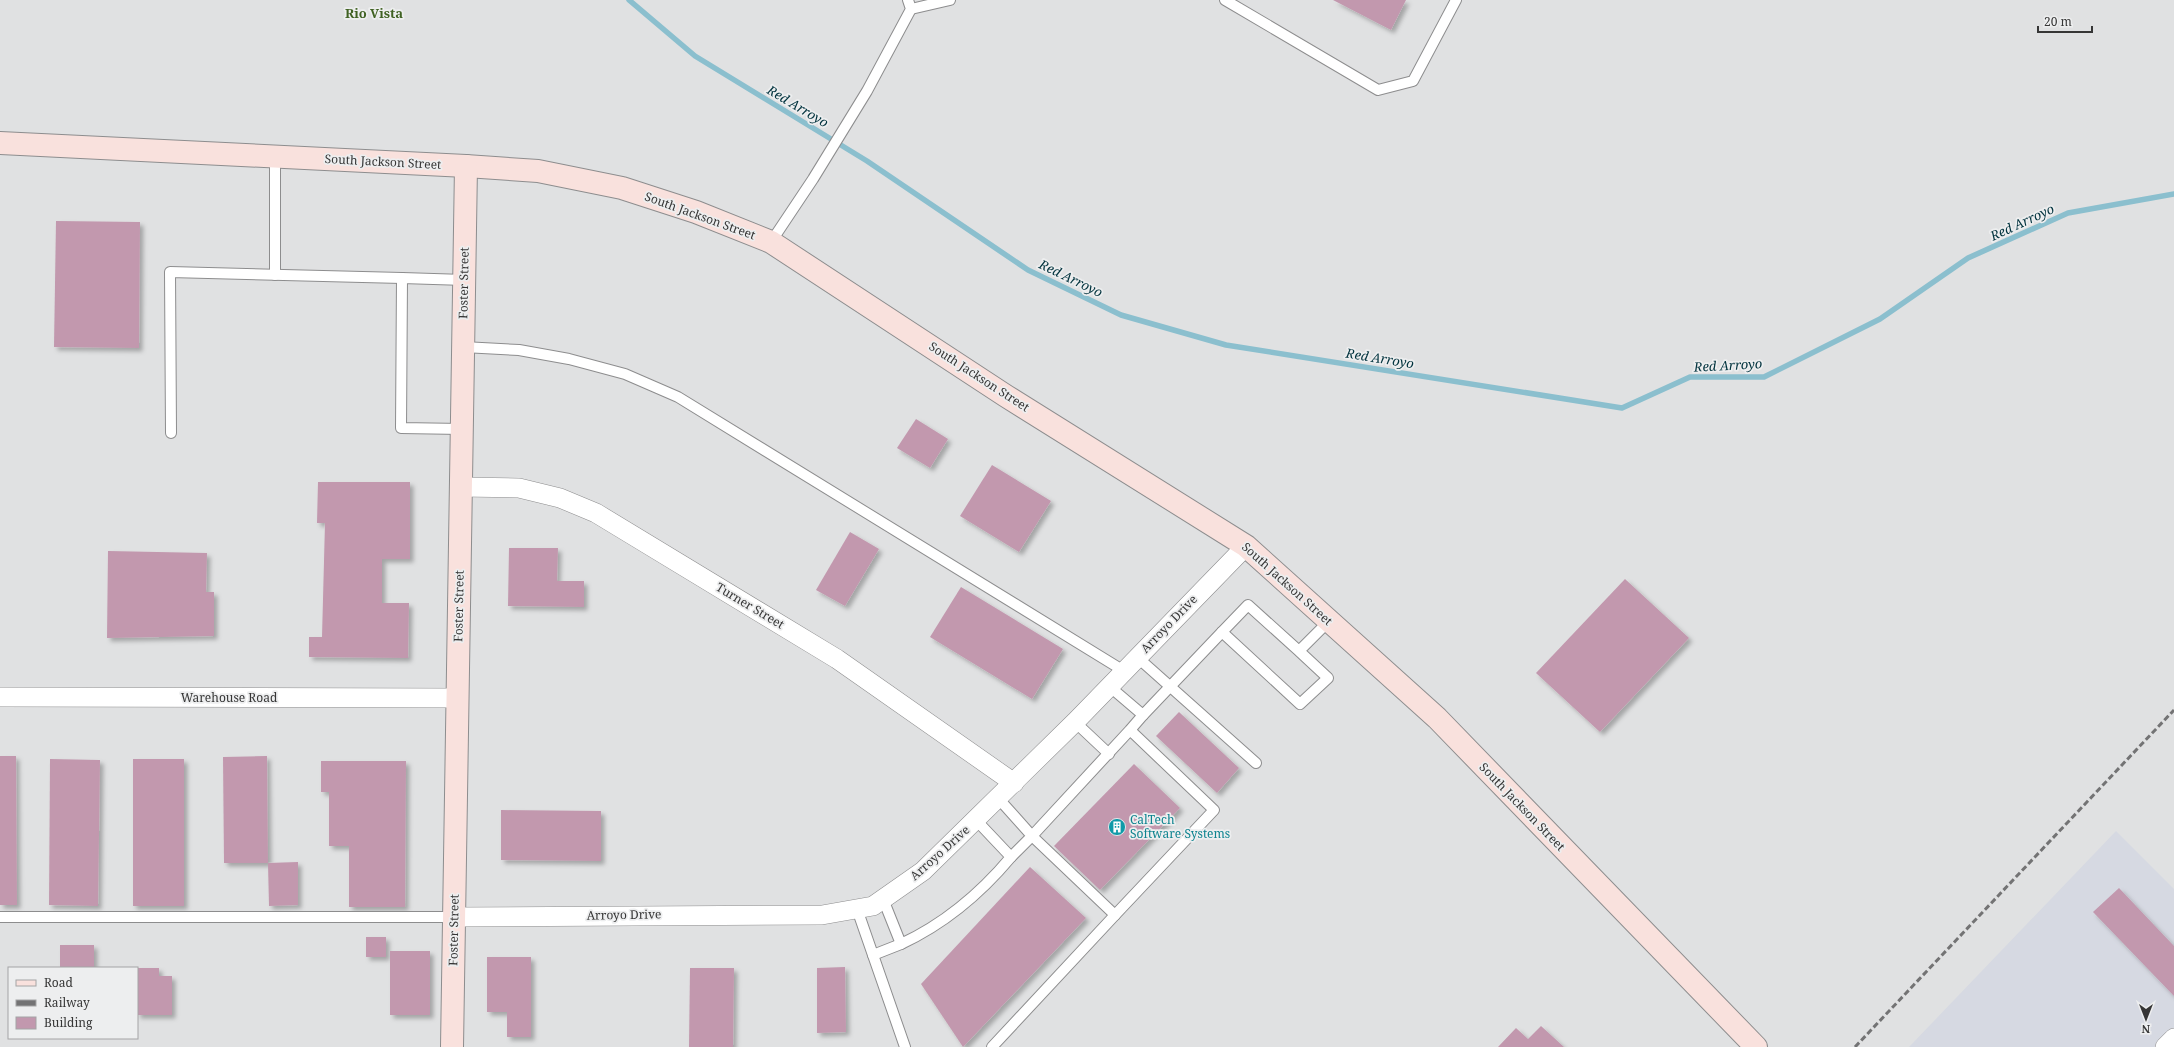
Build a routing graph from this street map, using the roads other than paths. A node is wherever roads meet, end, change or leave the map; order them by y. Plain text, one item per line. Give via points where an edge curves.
1 (950, 0) edge
2 (1226, 0) edge
3 (1456, 0) edge
4 (909, 4) edge
5 (0, 143) edge
6 (275, 158) junction
7 (466, 166) junction
8 (771, 242) junction
9 (275, 275) junction
10 (402, 278) junction
11 (464, 280) junction
12 (464, 347) junction
13 (462, 429) junction
14 (171, 434) dead end
15 (461, 487) junction
16 (1246, 546) junction
17 (1329, 621) junction
18 (1222, 632) junction
19 (1299, 651) junction
20 (1137, 657) junction
21 (1124, 671) junction
22 (1171, 685) junction
23 (1109, 686) junction
24 (0, 697) edge
25 (458, 698) junction
26 (1143, 715) junction
27 (1075, 722) junction
28 (1130, 730) junction
29 (1109, 754) junction
30 (1256, 763) dead end
31 (1014, 783) junction
32 (998, 798) junction
33 (976, 820) junction
34 (1032, 836) junction
35 (1011, 857) junction
36 (883, 899) junction
37 (857, 909) junction
38 (1115, 916) junction
39 (0, 917) edge
40 (454, 917) junction
41 (900, 944) junction
42 (873, 955) junction
43 (2174, 1038) edge
44 (452, 1047) edge
45 (905, 1047) edge
46 (992, 1047) edge
47 (1756, 1047) edge
48 (2165, 1047) edge

1 - 4 lane
2 - 3 lane via 1378,90 1413,81
4 - 8 lane via 867,91
5 - 6 main road, South Jackson Street
6 - 7 main road, South Jackson Street
6 - 9 lane
7 - 8 main road, South Jackson Street via 538,171 622,188 696,212
7 - 11 main road, Foster Street
8 - 16 main road, South Jackson Street via 1006,396
9 - 10 lane
9 - 14 lane via 170,272
10 - 11 lane
10 - 13 lane via 401,428
11 - 12 main road, Foster Street
12 - 13 main road, Foster Street
12 - 21 lane via 519,350 569,359 625,374 678,397
13 - 15 main road, Foster Street
15 - 25 main road, Foster Street
15 - 31 street, Turner Street via 519,488 560,498 596,513 837,659
16 - 17 main road, South Jackson Street
16 - 20 street, Arroyo Drive
17 - 19 lane
17 - 47 main road, South Jackson Street via 1436,718
18 - 19 lane via 1248,606
18 - 19 lane via 1300,704 1328,678
18 - 22 lane
20 - 21 street, Arroyo Drive
20 - 22 lane
21 - 23 street, Arroyo Drive
22 - 26 lane
22 - 30 lane
23 - 26 lane
23 - 27 street, Arroyo Drive
24 - 25 street, Warehouse Road
25 - 40 main road, Foster Street
26 - 28 lane
27 - 29 lane
27 - 31 street, Arroyo Drive
28 - 29 lane
28 - 38 lane via 1214,810
29 - 34 lane
31 - 32 street, Arroyo Drive
32 - 33 street, Arroyo Drive
32 - 34 lane
33 - 35 lane
33 - 36 street, Arroyo Drive via 923,871
34 - 35 lane
34 - 38 lane
35 - 41 lane via 989,883 962,906 923,934
36 - 37 street, Arroyo Drive via 873,906
36 - 41 lane
37 - 40 street, Arroyo Drive via 822,915
37 - 42 lane
38 - 46 lane
39 - 40 lane
40 - 44 main road, Foster Street
41 - 42 lane
42 - 45 lane
43 - 48 street

